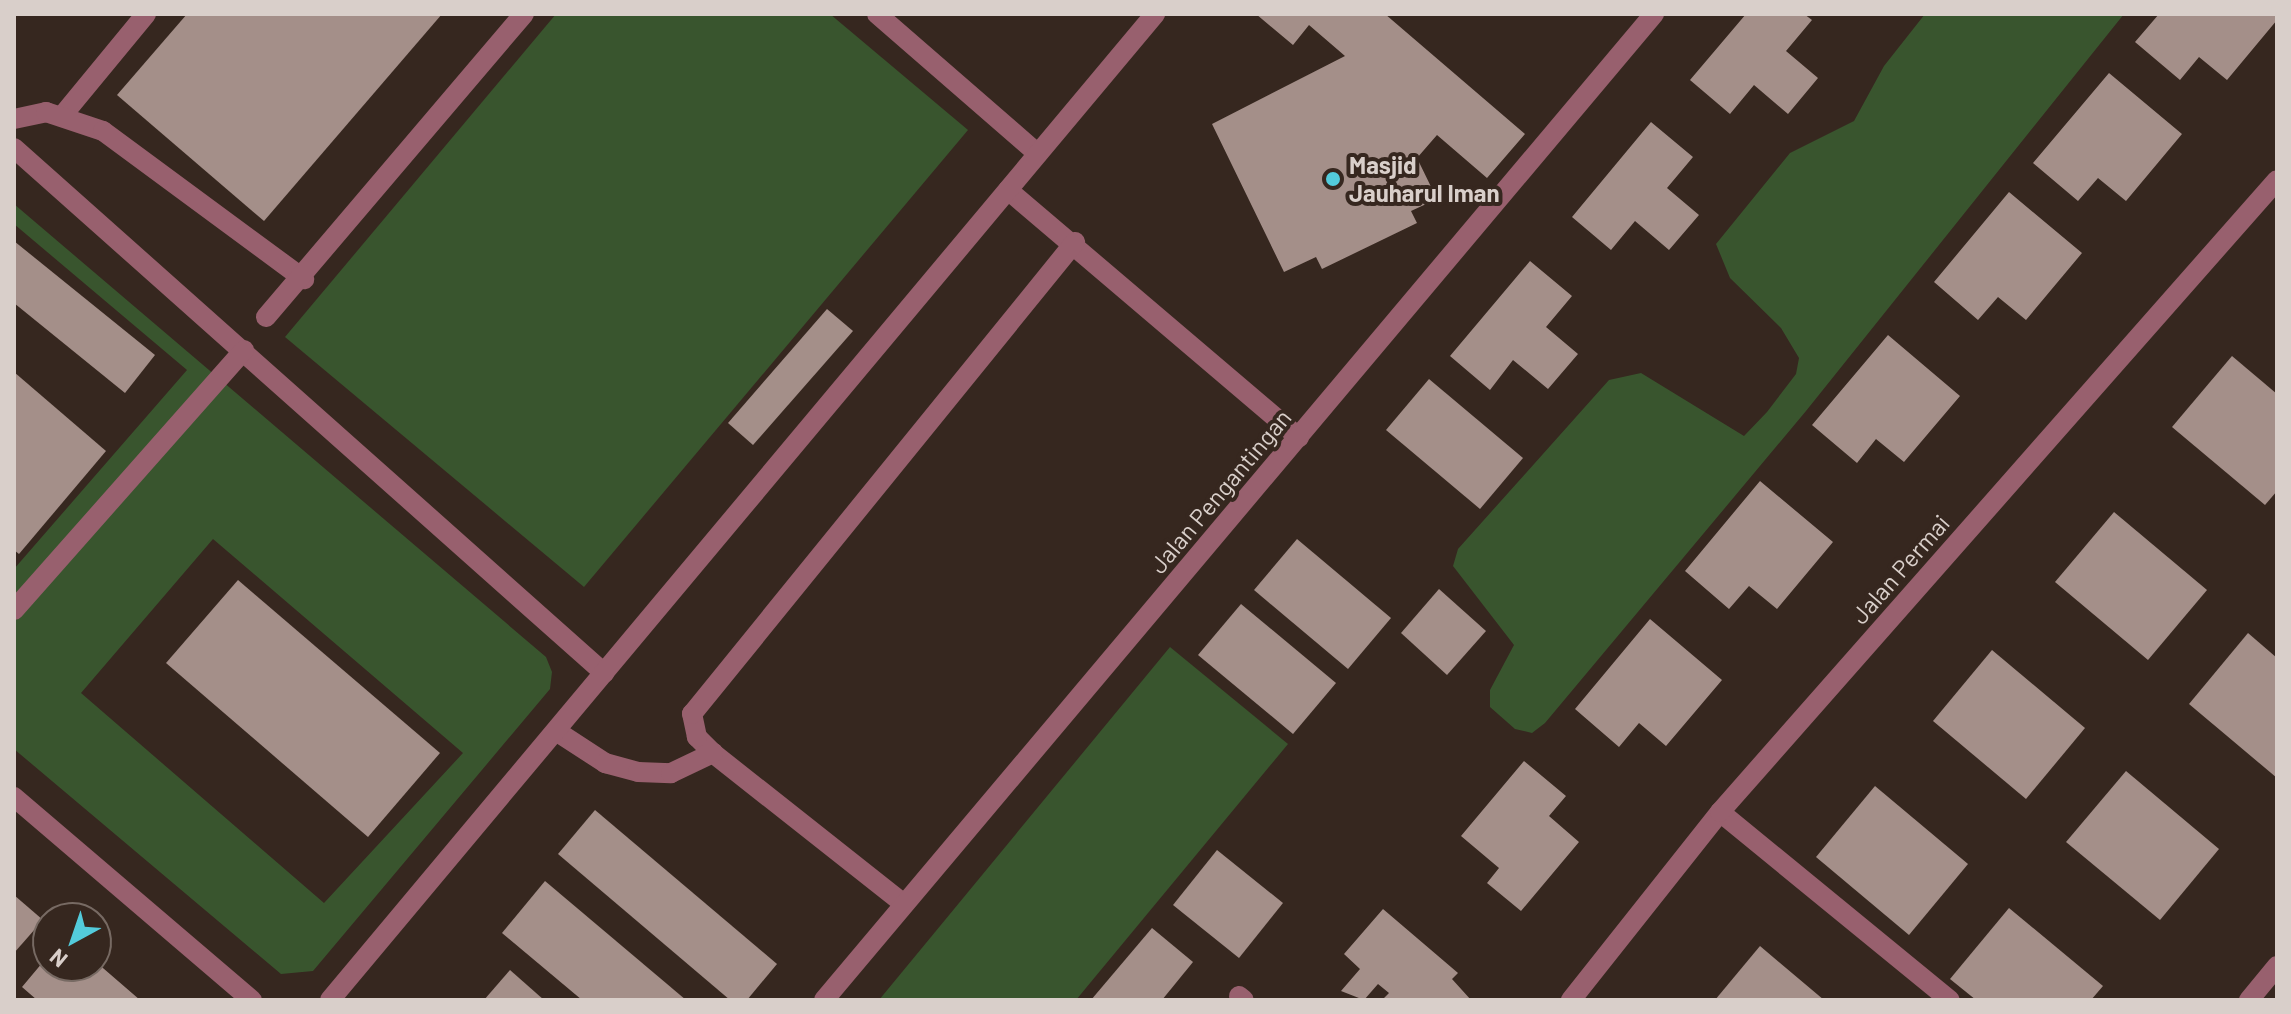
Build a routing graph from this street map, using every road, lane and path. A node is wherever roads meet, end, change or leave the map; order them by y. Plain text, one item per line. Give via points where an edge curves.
1 (146, 14) edge
2 (524, 14) edge
3 (877, 14) edge
4 (1155, 14) edge
5 (1654, 14) edge
6 (62, 116) junction
7 (14, 119) edge
8 (14, 148) edge
9 (1038, 154) junction
10 (2277, 180) edge
11 (1008, 190) junction
12 (1075, 242) junction
13 (304, 279) junction
14 (266, 317) dead end
15 (244, 350) junction
16 (1299, 438) junction
17 (14, 610) edge
18 (604, 673) junction
19 (556, 731) junction
20 (713, 753) junction
21 (14, 797) edge
22 (1720, 812) junction
23 (904, 904) junction
24 (2277, 966) edge
25 (252, 1000) edge
26 (330, 1000) edge
27 (824, 1000) edge
28 (1571, 1000) edge
29 (1950, 1000) edge
30 (2249, 1000) edge

1 - 6 street
2 - 13 street
3 - 9 street
4 - 9 street
5 - 16 street, Jalan Pengantingan
6 - 7 street
6 - 13 street via 103,131
8 - 15 street
9 - 11 street
10 - 22 street, Jalan Permai
11 - 12 street
11 - 18 street
12 - 16 street
12 - 20 street via 692,714 697,737
13 - 14 street
15 - 17 street
15 - 18 street
16 - 23 street, Jalan Pengantingan
18 - 19 street
19 - 20 street via 605,763 638,772 671,773
19 - 26 street
20 - 23 street
21 - 25 street
22 - 28 street, Jalan Permai
22 - 29 street
23 - 27 street, Jalan Pengantingan
24 - 30 street

